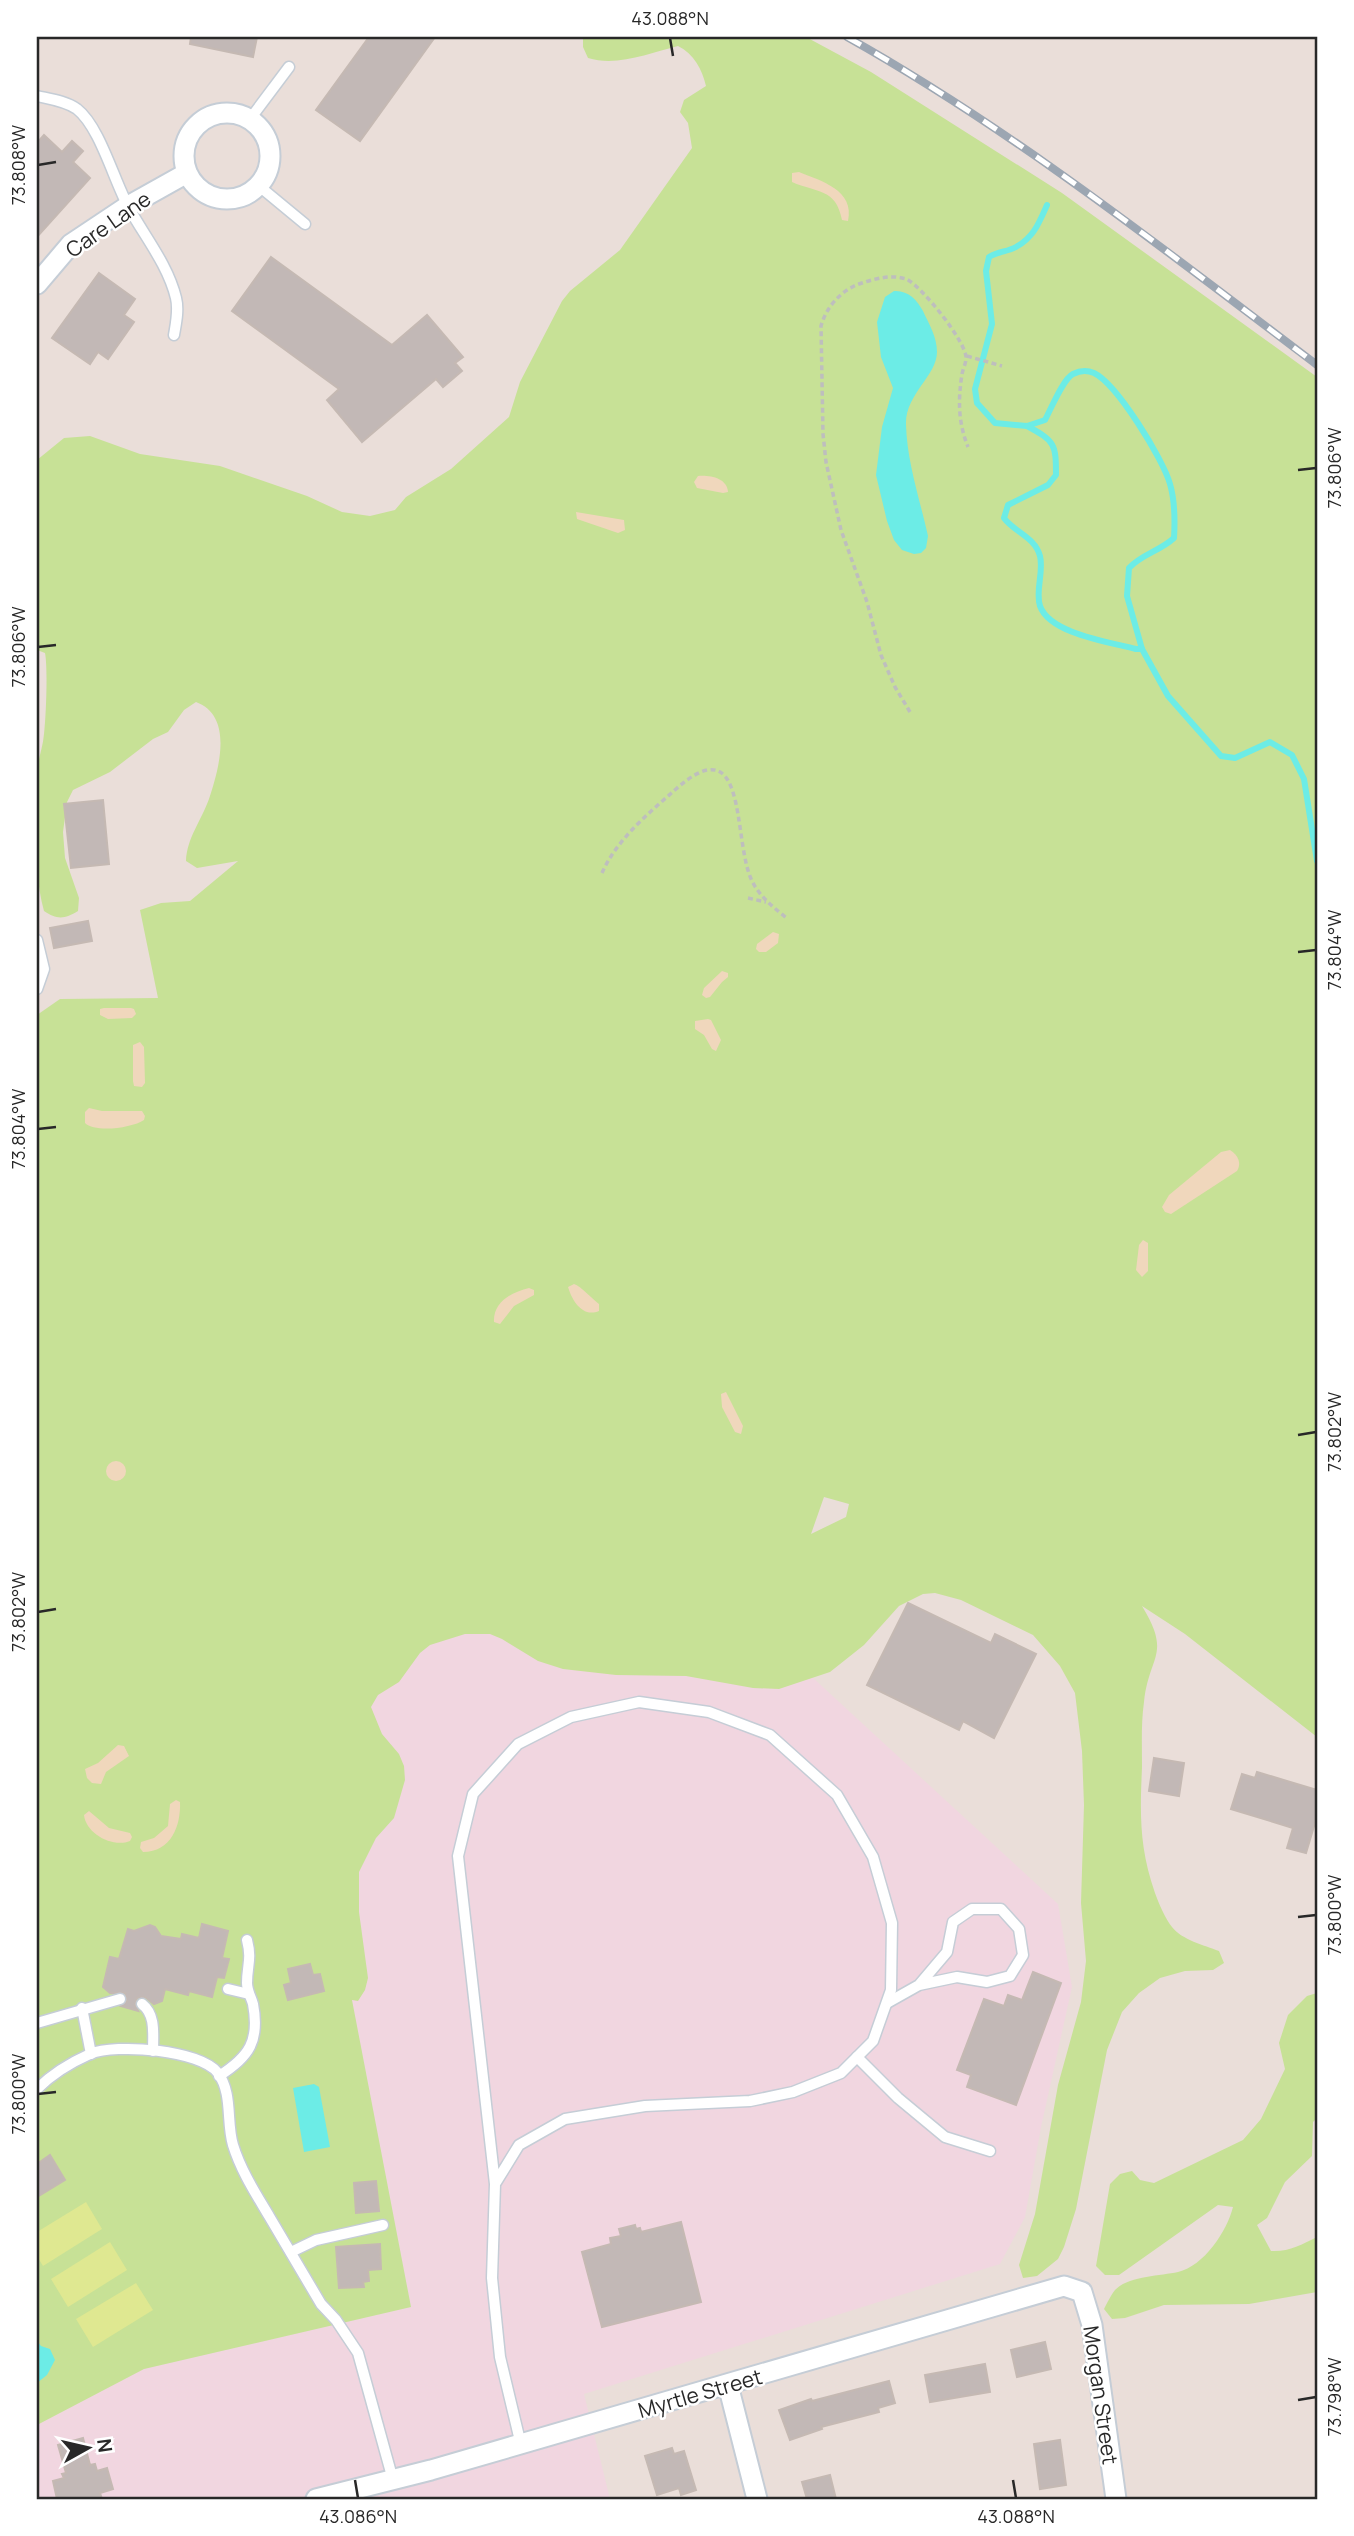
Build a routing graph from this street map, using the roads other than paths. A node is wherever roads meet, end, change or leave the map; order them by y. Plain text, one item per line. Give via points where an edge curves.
1 (289, 67) dead end
2 (37, 96) edge
3 (250, 119) junction
4 (187, 173) junction
5 (259, 186) junction
6 (128, 206) junction
7 (305, 225) dead end
8 (37, 284) edge
9 (173, 335) dead end
10 (37, 940) edge
11 (37, 989) edge
12 (247, 1940) dead end
13 (919, 1985) junction
14 (228, 1989) dead end
15 (249, 1994) junction
16 (120, 1999) dead end
17 (887, 2003) junction
18 (142, 2004) dead end
19 (82, 2008) junction
20 (37, 2023) edge
21 (153, 2051) junction
22 (91, 2054) junction
23 (857, 2057) junction
24 (219, 2076) junction
25 (37, 2089) edge
26 (990, 2151) dead end
27 (495, 2185) junction
28 (383, 2225) dead end
29 (290, 2252) junction
30 (1082, 2292) joint
31 (729, 2385) junction
32 (521, 2445) junction
33 (384, 2485) junction
34 (316, 2499) edge
35 (757, 2499) edge
36 (1116, 2499) edge

1 - 3 lane
2 - 6 lane via 79,110 92,127
3 - 4 street via 224,113 199,123 185,146
3 - 5 street via 267,138 270,150 270,163
4 - 5 street via 206,194 220,199 248,195
4 - 6 street, Care Lane
5 - 7 lane
6 - 8 street, Care Lane via 71,244
6 - 9 lane via 162,263 176,299
10 - 11 lane via 44,969
12 - 15 lane
13 - 13 lane via 957,1977 988,1982 1010,1976 1023,1955 1019,1928 1001,1909 972,1909 953,1922 947,1952
13 - 17 lane
14 - 15 lane
15 - 24 lane via 254,2038 248,2054
16 - 19 lane
17 - 23 lane via 873,2041
17 - 27 lane via 892,1923 873,1857 837,1795 770,1735 709,1712 639,1702 571,1717 518,1744 473,1794 458,1856
18 - 21 lane via 152,2021
19 - 20 lane
19 - 22 lane
21 - 22 lane
21 - 24 lane via 194,2057 209,2064
22 - 25 lane
23 - 26 lane via 945,2137
23 - 27 lane via 841,2073 793,2092 750,2101 645,2106 565,2119 519,2145
24 - 29 lane via 225,2088 232,2144
27 - 32 lane via 492,2278 500,2357
28 - 29 lane via 316,2240
29 - 33 lane via 358,2353
30 - 31 street, Myrtle Street via 1065,2286 1039,2292
30 - 36 street, Morgan Street via 1092,2325
31 - 32 street, Myrtle Street
31 - 35 street
32 - 33 street, Myrtle Street
33 - 34 street, Myrtle Street

